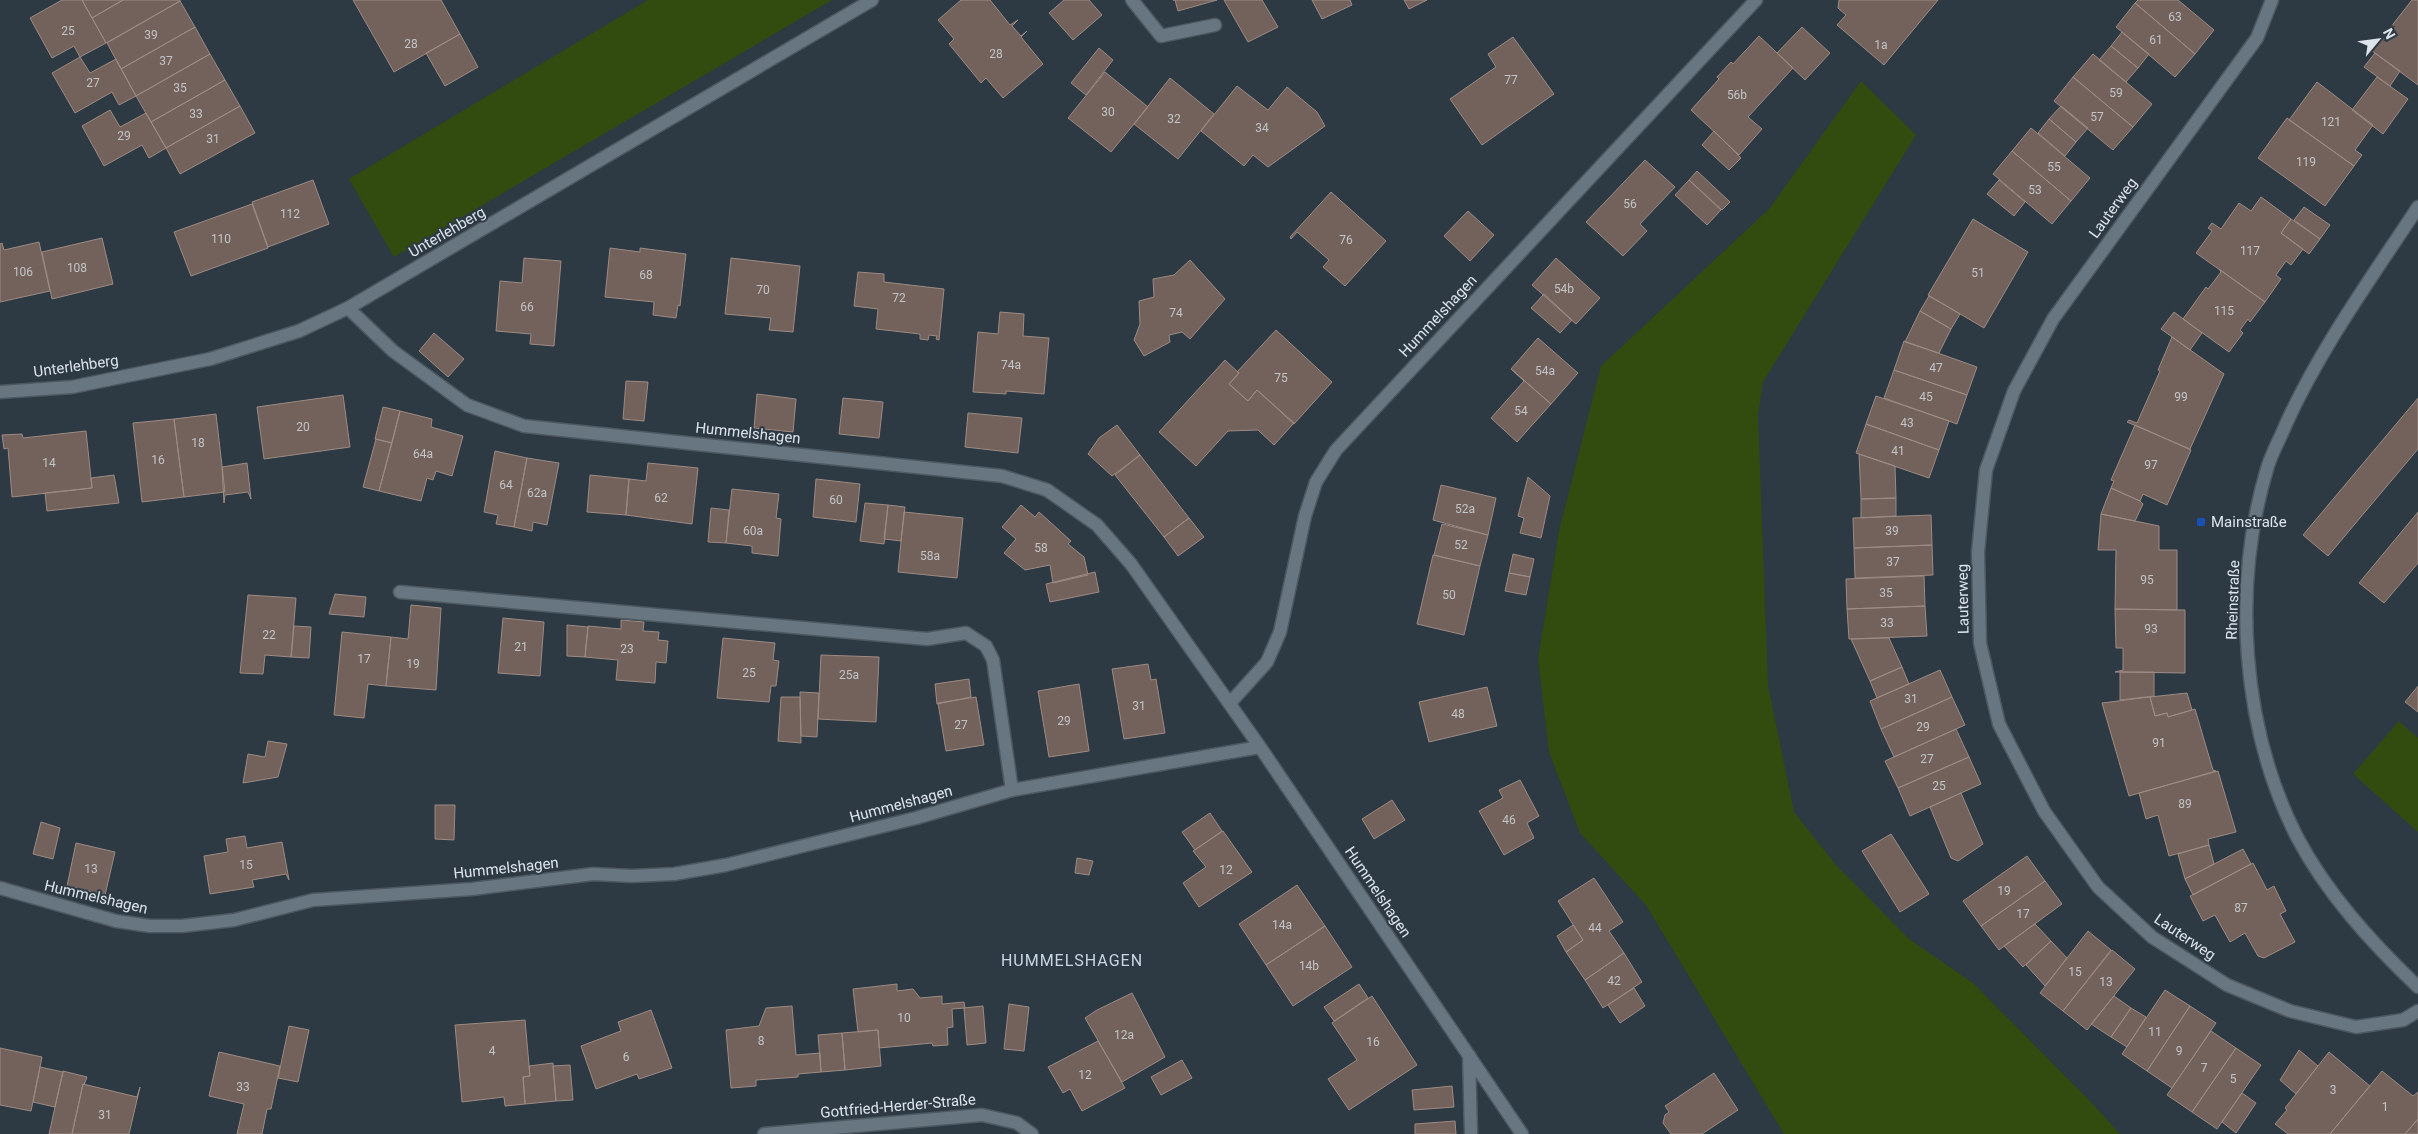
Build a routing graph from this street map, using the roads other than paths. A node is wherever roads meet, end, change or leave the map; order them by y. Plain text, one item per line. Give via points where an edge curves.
1 (872, 0) edge
2 (1132, 0) edge
3 (1756, 0) edge
4 (2272, 0) edge
5 (1215, 25) dead end
6 (2418, 206) edge
7 (348, 308) junction
8 (0, 392) edge
9 (400, 592) dead end
10 (1230, 703) junction
11 (1260, 747) junction
12 (1012, 790) junction
13 (0, 888) edge
14 (2418, 987) edge
15 (2418, 1010) edge
16 (1469, 1055) junction
17 (764, 1134) edge
18 (1032, 1134) edge
19 (1472, 1134) edge
20 (1522, 1134) edge

1 - 7 street, Unterlehberg
2 - 5 street via 1161,36
3 - 10 street, Hummelshagen via 1336,450 1316,482 1307,508 1280,632 1267,662
4 - 15 street, Lauterweg via 2257,38 2053,318 2014,391 1986,470 1978,552 1980,643 1999,724 2044,811 2098,886 2152,937 2227,985 2290,1012 2356,1027 2403,1020
6 - 14 street, Rheinstraße via 2301,391 2267,467 2247,578 2246,633 2262,743 2280,798 2298,838 2334,896 2384,954
7 - 8 street, Unterlehberg via 299,331 210,359 72,387
7 - 10 street, Hummelshagen via 392,351 467,405 524,426 1002,476 1048,490 1097,525 1125,558
9 - 12 street via 927,639 966,633 986,646 992,660
10 - 11 street, Hummelshagen
11 - 12 street, Hummelshagen
11 - 16 street, Hummelshagen
12 - 13 street, Hummelshagen via 907,820 674,874 593,874 472,889 313,900 234,920 182,926 116,921
16 - 19 street
16 - 20 street, Hummelshagen
17 - 18 street, Gottfried-Herder-Straße via 982,1115 1017,1123

